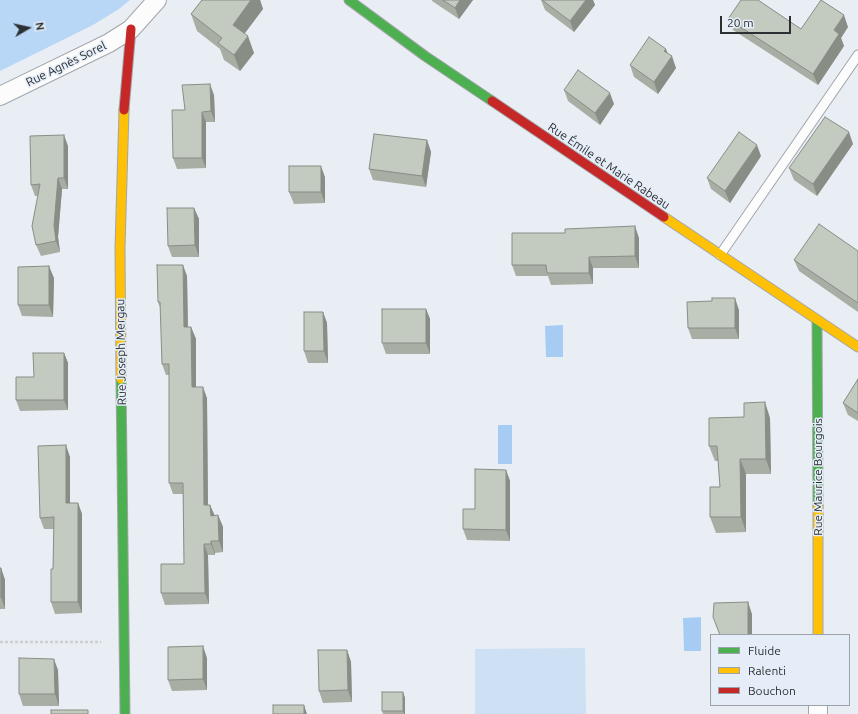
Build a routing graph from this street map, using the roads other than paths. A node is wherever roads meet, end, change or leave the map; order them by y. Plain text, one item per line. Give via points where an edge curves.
1 (157, 0) edge
2 (349, 0) edge
3 (131, 29) junction
4 (858, 55) edge
5 (0, 96) edge
6 (720, 255) junction
7 (817, 320) junction
8 (858, 346) edge
9 (818, 634) edge
10 (125, 714) edge

1 - 3 street
2 - 6 street, Rue Émile et Marie Rabeau via 425,56
3 - 5 street, Rue Agnès Sorel via 109,43
3 - 10 street, Rue Joseph Mergau via 124,94 120,213
4 - 6 lane
6 - 7 street, Rue Émile et Marie Rabeau
7 - 8 street, Rue Émile et Marie Rabeau
7 - 9 street, Rue Maurice Bourgois

